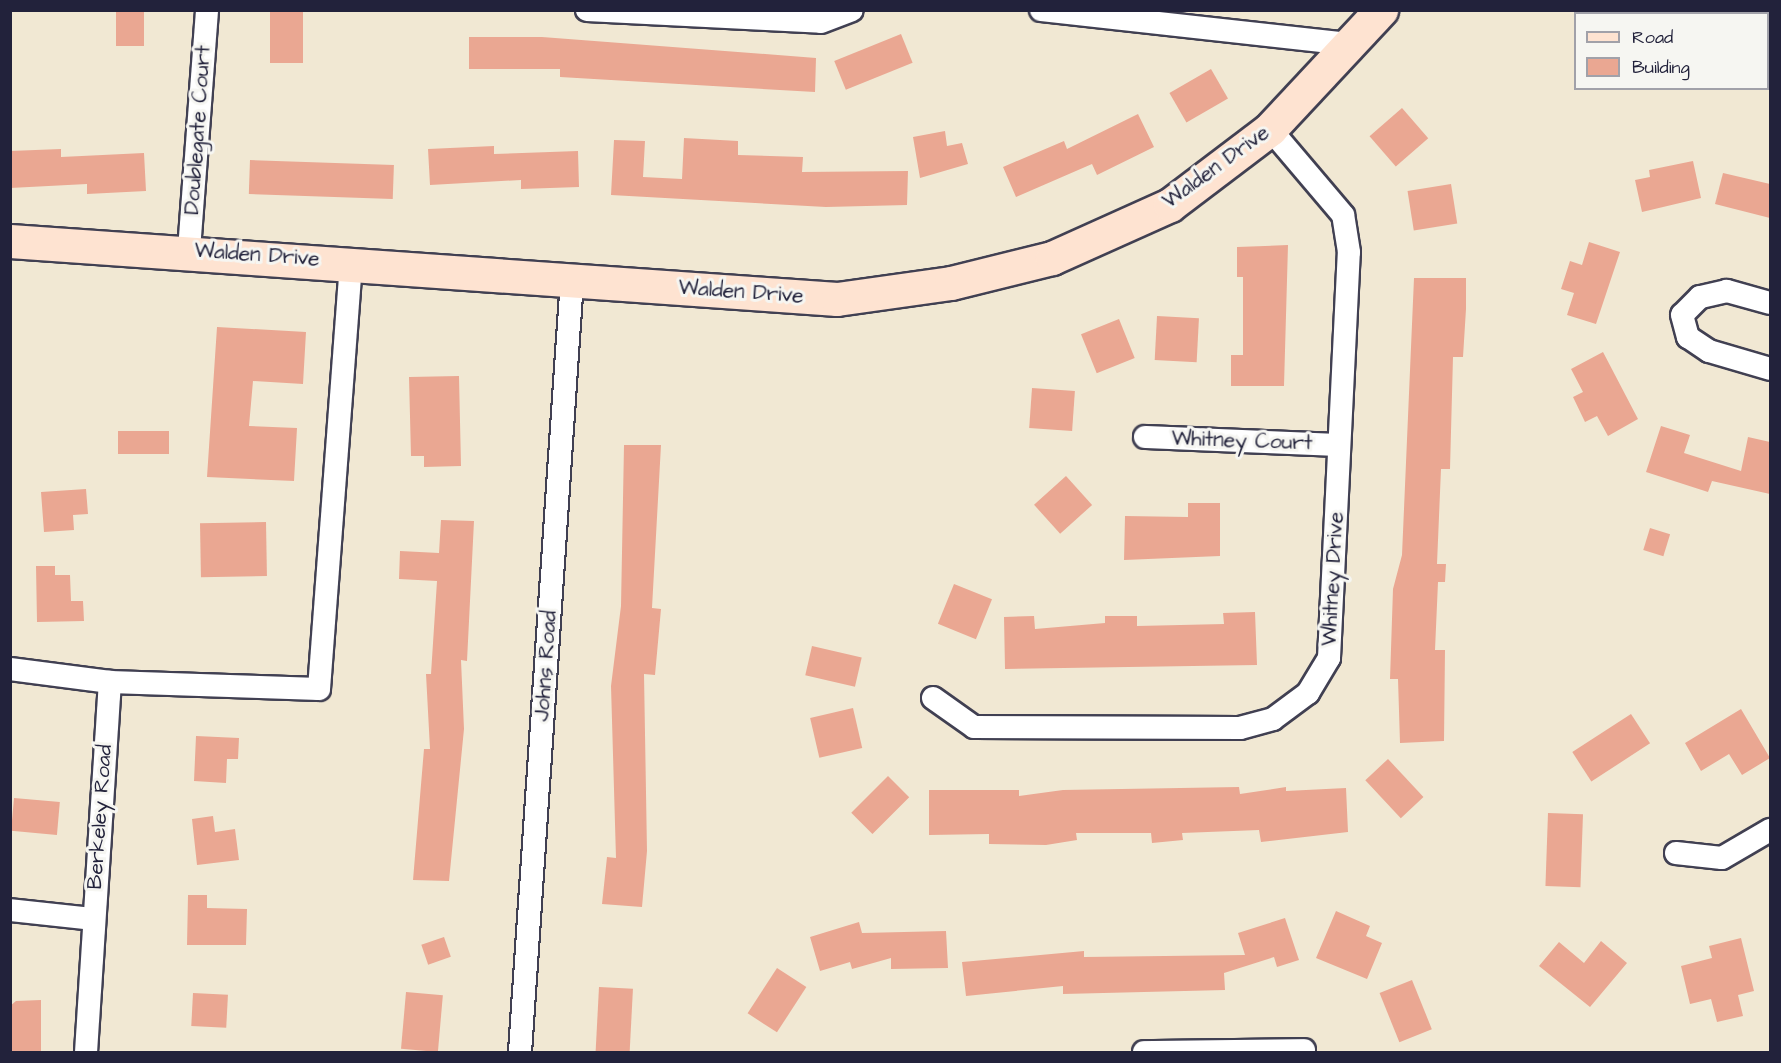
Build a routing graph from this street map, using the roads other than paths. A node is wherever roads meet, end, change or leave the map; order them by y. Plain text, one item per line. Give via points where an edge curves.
1 (207, 10) edge
2 (587, 10) edge
3 (852, 10) edge
4 (1041, 10) edge
5 (1381, 10) edge
6 (1351, 44) junction
7 (1270, 129) junction
8 (10, 241) edge
9 (189, 250) junction
10 (351, 263) junction
11 (572, 280) junction
12 (1770, 303) edge
13 (1770, 369) edge
14 (1145, 437) dead end
15 (1339, 445) junction
16 (10, 669) edge
17 (110, 682) junction
18 (933, 698) dead end
19 (1770, 830) edge
20 (1676, 853) dead end
21 (10, 910) edge
22 (93, 919) junction
23 (1304, 1050) dead end
24 (86, 1053) edge
25 (520, 1053) edge
26 (1144, 1053) edge

1 - 9 street, Doublegate Court
2 - 3 street via 821,22
4 - 6 street
5 - 6 street, Walden Drive
6 - 7 street, Walden Drive
7 - 11 street, Walden Drive via 1170,205 1052,258 951,283 837,299
7 - 15 street, Whitney Drive via 1343,215 1349,252
8 - 9 street, Walden Drive
9 - 10 street, Walden Drive
10 - 11 street, Walden Drive
10 - 17 street via 319,689
11 - 25 street, Johns Road
12 - 13 street via 1727,291 1700,297 1682,315 1688,337 1709,351
14 - 15 street, Whitney Court
15 - 18 street, Whitney Drive via 1329,658 1308,693 1273,719 1240,728 974,727
16 - 17 street
17 - 22 street, Berkeley Road
19 - 20 street via 1722,858
21 - 22 street
22 - 24 street, Berkeley Road
23 - 26 street

